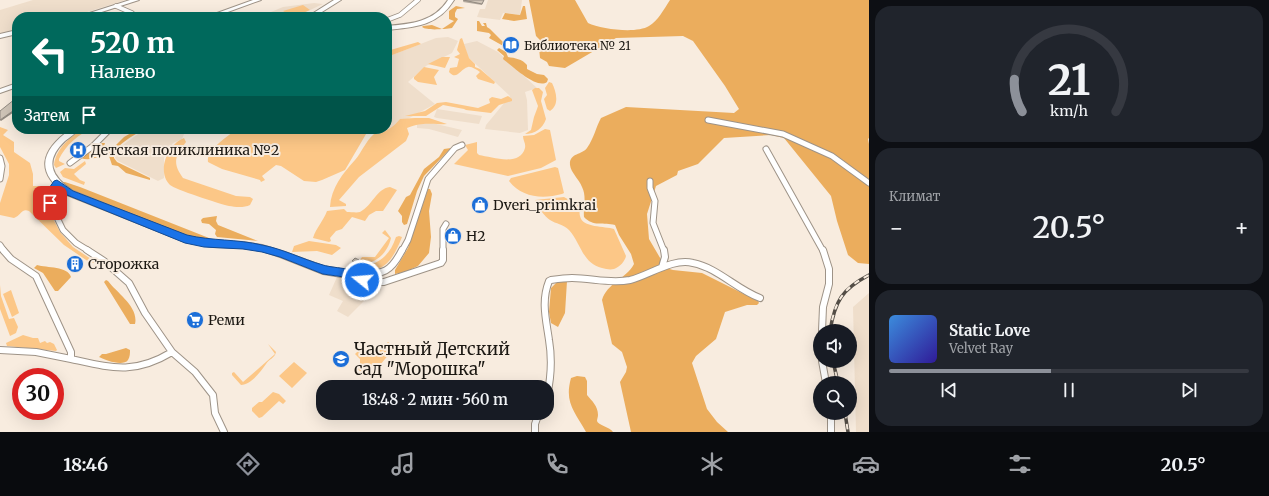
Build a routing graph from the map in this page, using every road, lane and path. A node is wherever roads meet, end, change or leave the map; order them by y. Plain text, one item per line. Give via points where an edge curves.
1 (136, 0) edge
2 (258, 0) edge
3 (338, 0) edge
4 (418, 0) edge
5 (451, 0) edge
6 (116, 6) junction
7 (96, 12) edge
8 (126, 12) edge
9 (224, 12) edge
10 (318, 12) edge
11 (392, 18) edge
12 (392, 27) edge
13 (12, 33) edge
14 (0, 36) edge
15 (12, 87) edge
16 (0, 91) edge
17 (708, 120) dead end
18 (69, 134) edge
19 (105, 134) edge
20 (462, 145) dead end
21 (766, 149) dead end
22 (0, 158) edge
23 (70, 163) dead end
24 (0, 179) edge
25 (650, 181) dead end
26 (57, 183) junction
27 (869, 183) edge
28 (446, 224) dead end
29 (0, 245) edge
30 (662, 267) junction
31 (354, 274) junction
32 (760, 298) dead end
33 (822, 324) edge
34 (0, 350) edge
35 (172, 352) junction
36 (71, 359) junction
37 (550, 380) edge
38 (536, 420) edge
39 (831, 420) edge
40 (224, 432) edge
41 (536, 432) edge
42 (831, 432) edge

1 - 6 main road
2 - 9 street
3 - 10 main road
4 - 11 street via 400,15
5 - 12 main road via 446,10 435,18 417,24
6 - 7 main road
6 - 8 street
13 - 14 main road
15 - 16 street
17 - 27 street via 783,134 832,156
18 - 26 street via 60,141 49,158 48,167
19 - 23 street
20 - 31 street via 455,148 428,179 408,240 392,267 379,273
21 - 33 street via 823,250 829,269 829,284 823,307
22 - 24 street
25 - 30 street via 655,201 654,226 665,254
26 - 31 street via 70,193 185,239 262,248 323,270
26 - 35 street via 49,194 49,201 64,230 76,243 126,279 148,318
28 - 31 street via 443,229 441,263 384,282 367,281 355,277
29 - 36 street via 2,251 36,276 71,352
30 - 32 street via 680,262 707,266 747,293
30 - 37 street via 630,280 608,282 573,278 549,281 544,306 549,341
34 - 36 street via 36,352
35 - 36 street via 146,365 129,367
35 - 40 street via 195,372 208,388
38 - 41 street
39 - 42 street

